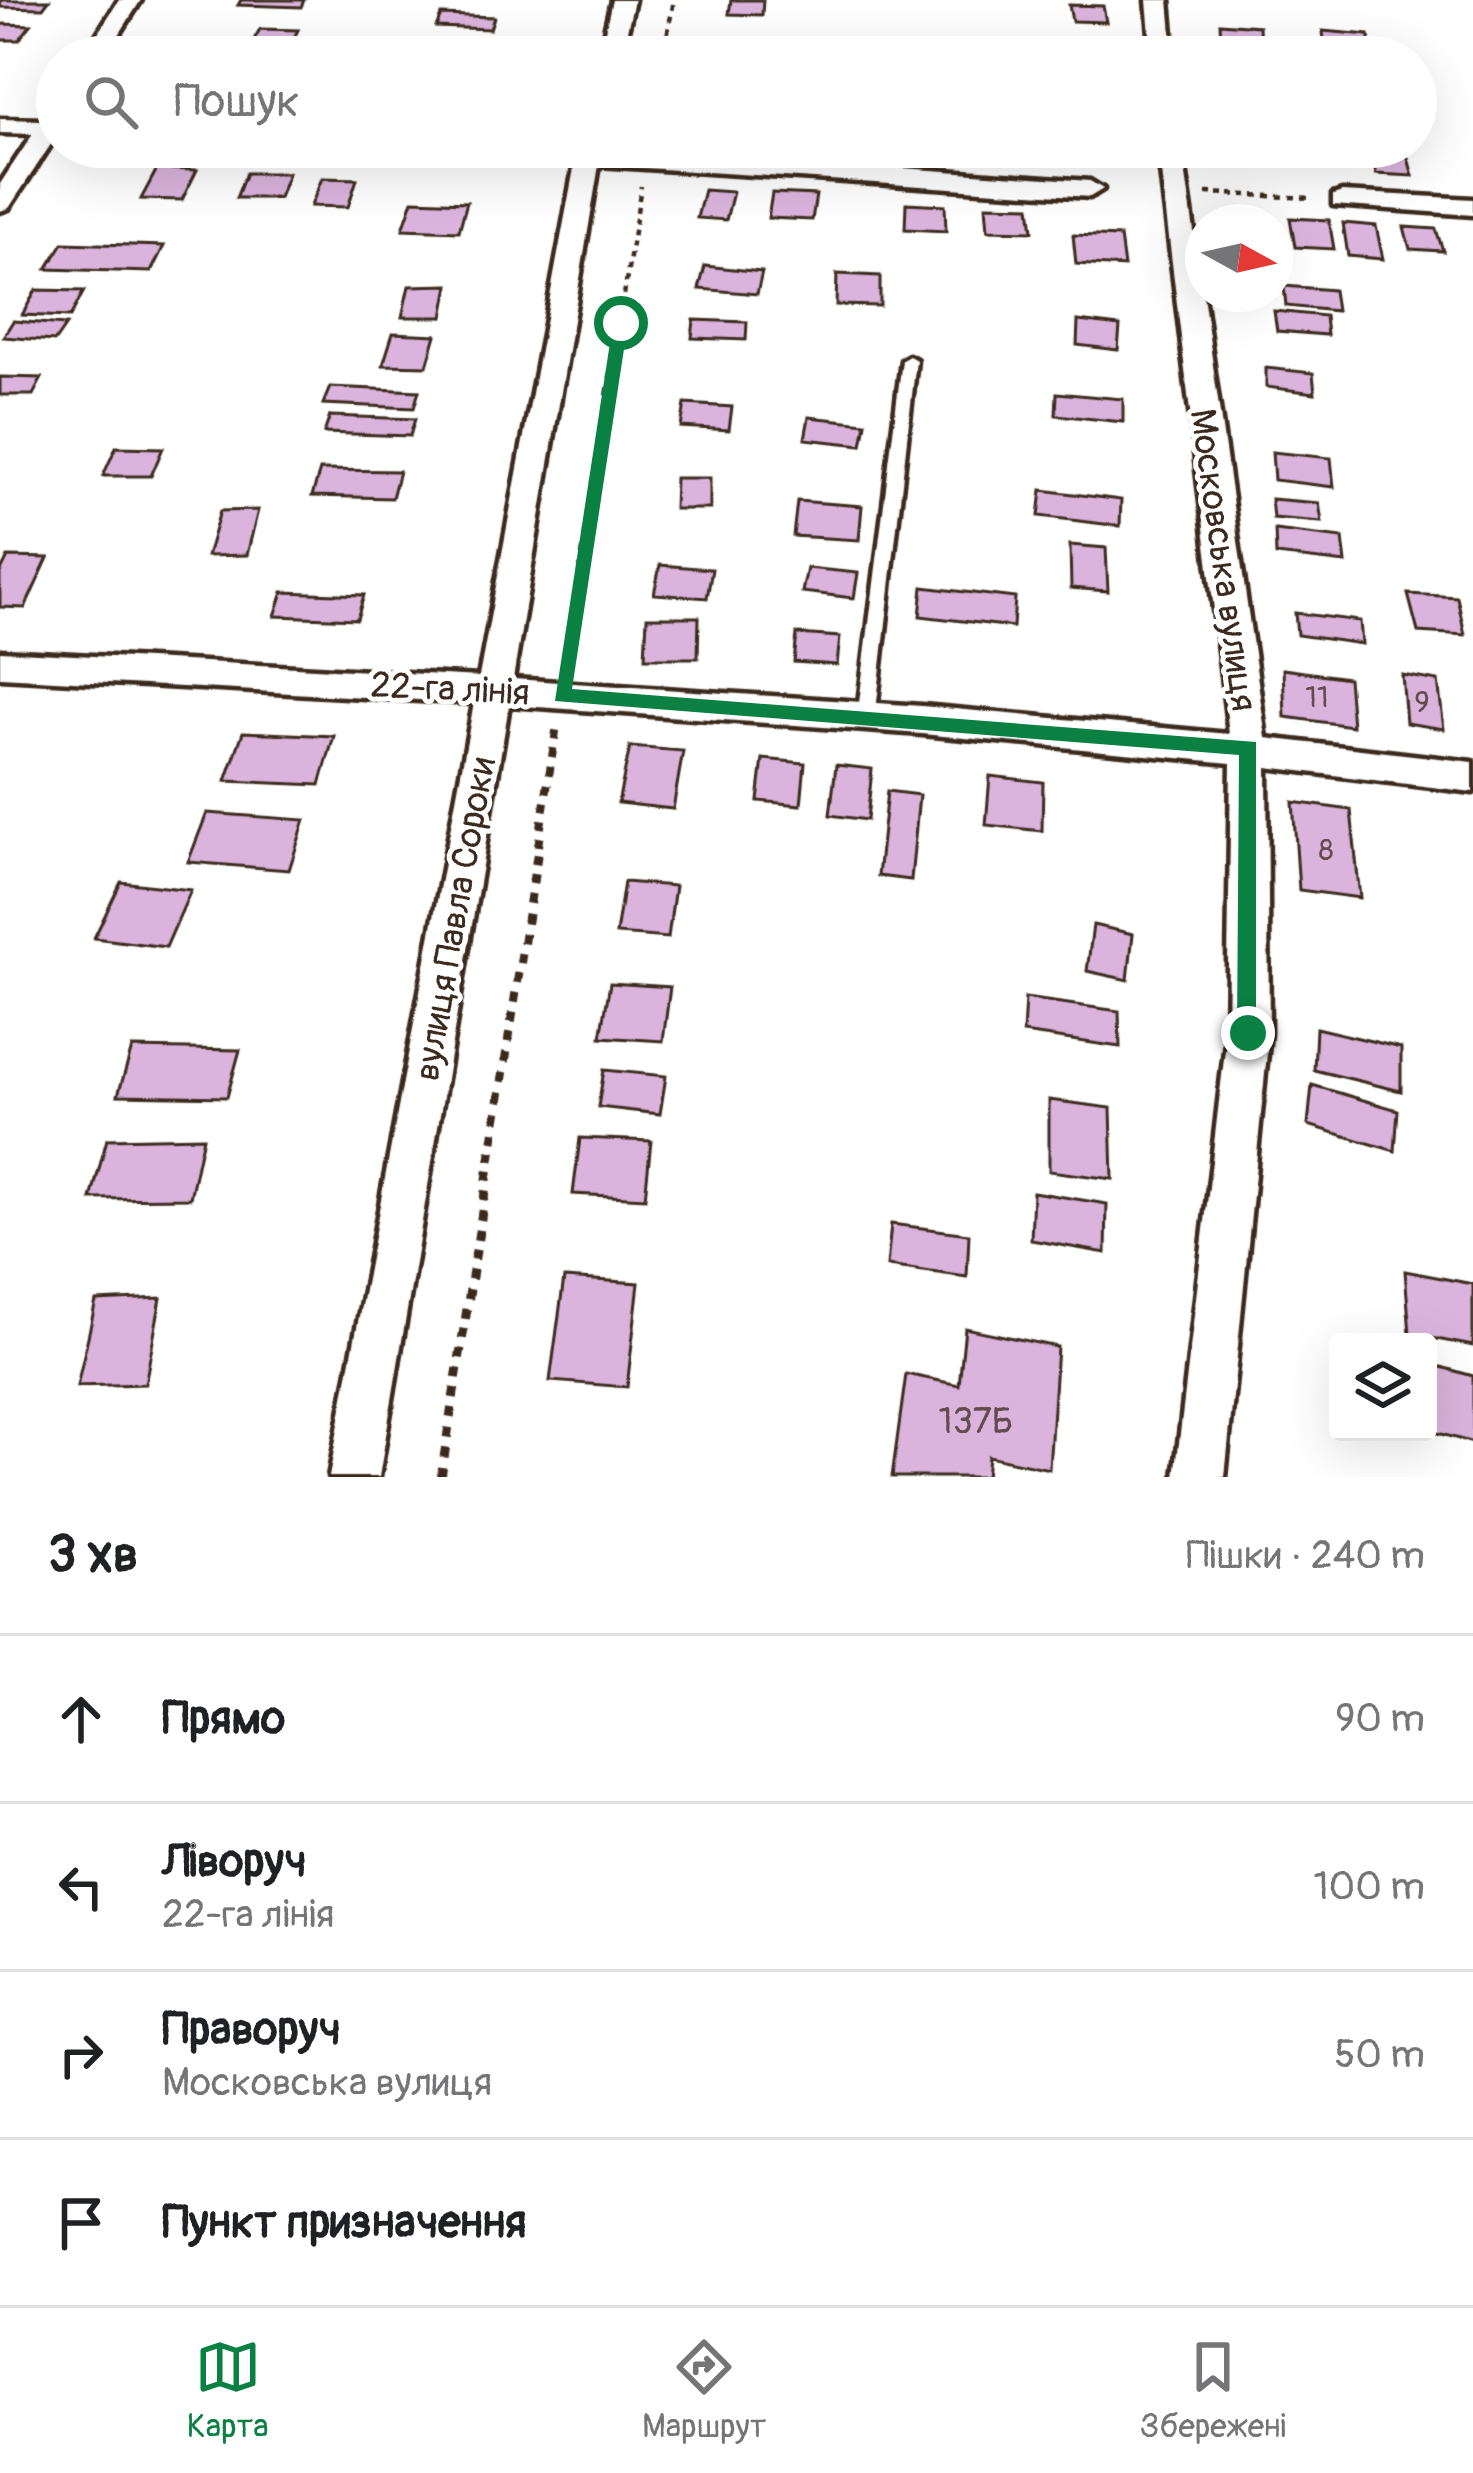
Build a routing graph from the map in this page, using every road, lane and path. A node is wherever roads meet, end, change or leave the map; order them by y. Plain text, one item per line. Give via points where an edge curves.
1 (130, 0) edge
2 (623, 0) edge
3 (674, 0) edge
4 (1158, 0) edge
5 (107, 36) edge
6 (615, 36) edge
7 (667, 36) edge
8 (1161, 36) edge
9 (36, 124) edge
10 (0, 125) edge
11 (36, 151) edge
12 (587, 168) edge
13 (644, 168) edge
14 (778, 168) edge
15 (1173, 168) edge
16 (1090, 189) dead end
17 (1239, 195) dead end
18 (1342, 200) joint
19 (0, 203) edge
20 (1473, 208) edge
21 (909, 360) dead end
22 (0, 664) edge
23 (496, 691) junction
24 (562, 696) junction
25 (866, 718) junction
26 (1249, 748) junction
27 (1473, 778) edge
28 (354, 1477) edge
29 (440, 1477) edge
30 (1200, 1477) edge

1 - 5 street
2 - 6 street
3 - 7 path
4 - 8 street
9 - 10 street
11 - 19 street
12 - 23 street, вулиця Павла Сороки
13 - 24 path
14 - 16 street
15 - 26 street, Московська вулиця
17 - 18 path
18 - 20 street
21 - 25 lane
22 - 23 street, 22-га лінія
23 - 24 street, 22-га лінія
23 - 28 street, вулиця Павла Сороки
24 - 25 street, 22-га лінія
24 - 29 path
25 - 26 street, 22-га лінія
26 - 27 street, 22-га лінія
26 - 30 street, Московська вулиця via 1248,1033

